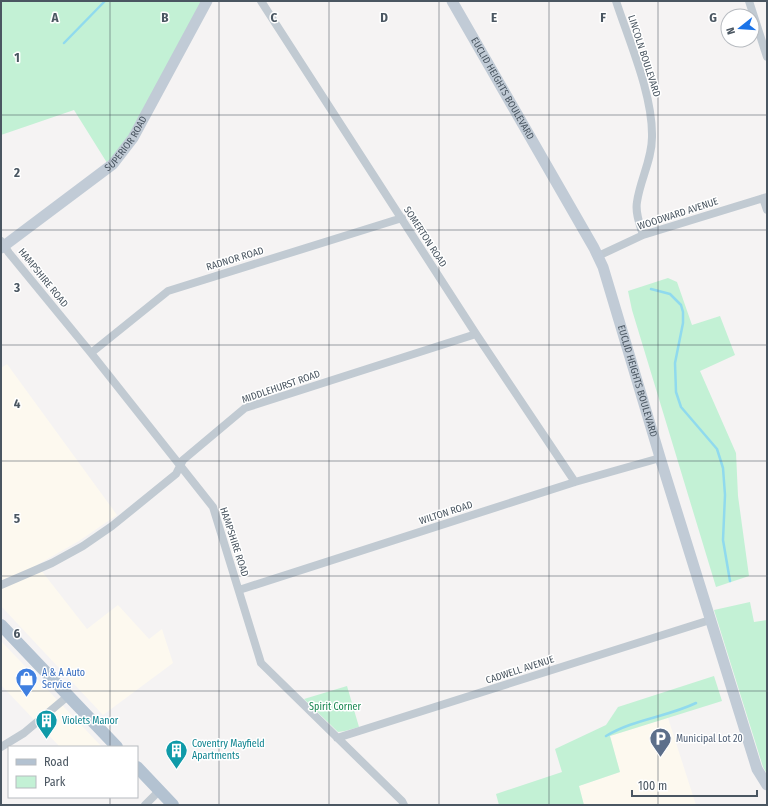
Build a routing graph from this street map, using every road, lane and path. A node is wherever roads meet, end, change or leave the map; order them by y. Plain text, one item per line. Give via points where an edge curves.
1 (207, 1) edge
2 (261, 1) edge
3 (452, 1) edge
4 (616, 1) edge
5 (749, 1) edge
6 (767, 57) edge
7 (765, 198) edge
8 (767, 210) edge
9 (402, 218) junction
10 (643, 235) junction
11 (2, 245) edge
12 (598, 256) junction
13 (476, 334) junction
14 (91, 353) junction
15 (660, 458) junction
16 (180, 465) junction
17 (575, 482) junction
18 (1, 585) edge
19 (239, 590) junction
20 (710, 620) junction
21 (1, 625) edge
22 (68, 696) junction
23 (337, 738) junction
24 (116, 746) edge
25 (1, 747) edge
26 (138, 769) edge
27 (767, 785) edge
28 (159, 790) junction
29 (144, 805) edge
30 (173, 805) edge
31 (404, 805) edge

1 - 11 street, SUPERIOR ROAD via 133,138 113,164
2 - 9 street, SOMERTON ROAD
3 - 12 street, EUCLID HEIGHTS BOULEVARD
4 - 10 street, LINCOLN BOULEVARD via 651,114 651,154 637,202
5 - 6 street
7 - 8 street
7 - 10 street, WOODWARD AVENUE
9 - 13 street, SOMERTON ROAD
9 - 14 street, RADNOR ROAD via 168,291
10 - 12 street, WOODWARD AVENUE
11 - 14 street, HAMPSHIRE ROAD
12 - 15 street, EUCLID HEIGHTS BOULEVARD
13 - 16 street, MIDDLEHURST ROAD via 245,408
13 - 17 street, SOMERTON ROAD
14 - 16 street, HAMPSHIRE ROAD
15 - 17 street, WILTON ROAD
15 - 20 street, EUCLID HEIGHTS BOULEVARD
16 - 18 street, MIDDLEHURST ROAD via 176,474 83,546 52,563
16 - 19 street, HAMPSHIRE ROAD via 213,507
17 - 19 street, WILTON ROAD
19 - 23 street, HAMPSHIRE ROAD via 261,663
20 - 23 street, CADWELL AVENUE
20 - 27 street, EUCLID HEIGHTS BOULEVARD via 757,769
21 - 22 main road
22 - 24 main road
22 - 25 street via 24,733
23 - 31 street, HAMPSHIRE ROAD
26 - 28 main road
28 - 29 street
28 - 30 main road

